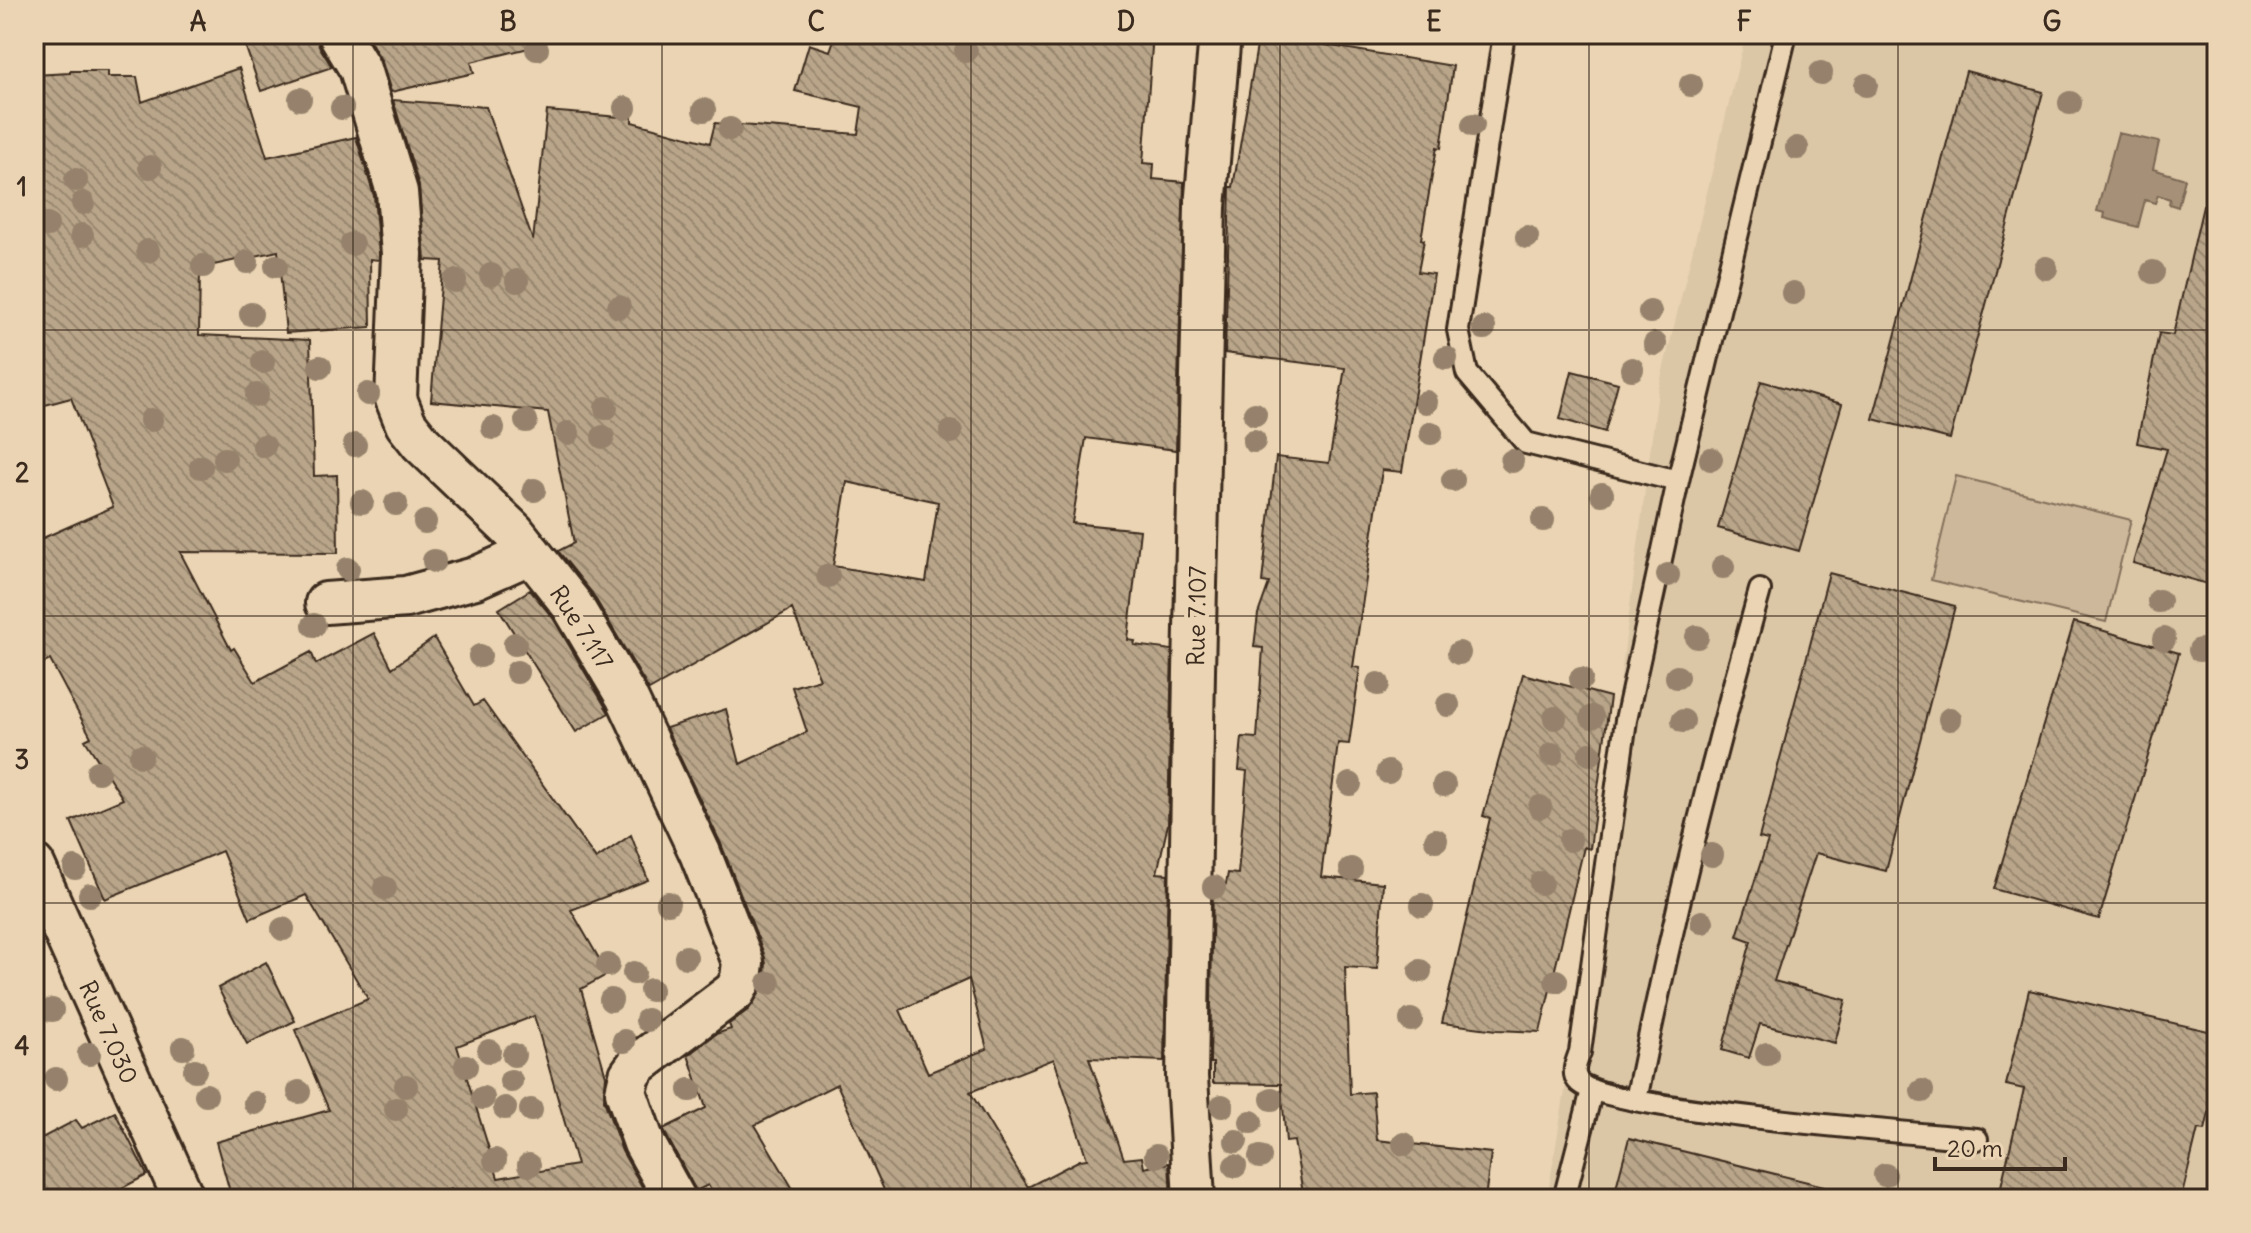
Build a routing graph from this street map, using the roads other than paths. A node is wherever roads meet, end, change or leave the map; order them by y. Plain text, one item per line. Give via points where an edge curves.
1 (339, 34) edge
2 (1220, 34) edge
3 (1504, 34) edge
4 (1786, 34) edge
5 (1678, 481) junction
6 (531, 553) junction
7 (1760, 590) dead end
8 (326, 603) dead end
9 (34, 865) edge
10 (1592, 1090) junction
11 (1636, 1100) junction
12 (1977, 1139) dead end
13 (184, 1199) edge
14 (675, 1199) edge
15 (1194, 1199) edge
16 (1564, 1199) edge

1 - 6 street, Rue 7.117 via 360,69 397,192 402,254 396,399 421,443
2 - 15 street, Rue 7.107 via 1205,207 1194,671 1187,1077
3 - 5 lane via 1458,330 1467,373 1526,443
4 - 5 lane
5 - 10 lane via 1626,720 1574,1072
6 - 8 street via 475,578 406,597
6 - 14 street, Rue 7.117 via 572,605 626,696 700,853 743,962 735,991 630,1075 626,1092 644,1143
7 - 11 lane via 1668,943
9 - 13 street, Rue 7.030
10 - 11 lane
10 - 16 lane
11 - 12 lane via 1792,1123

